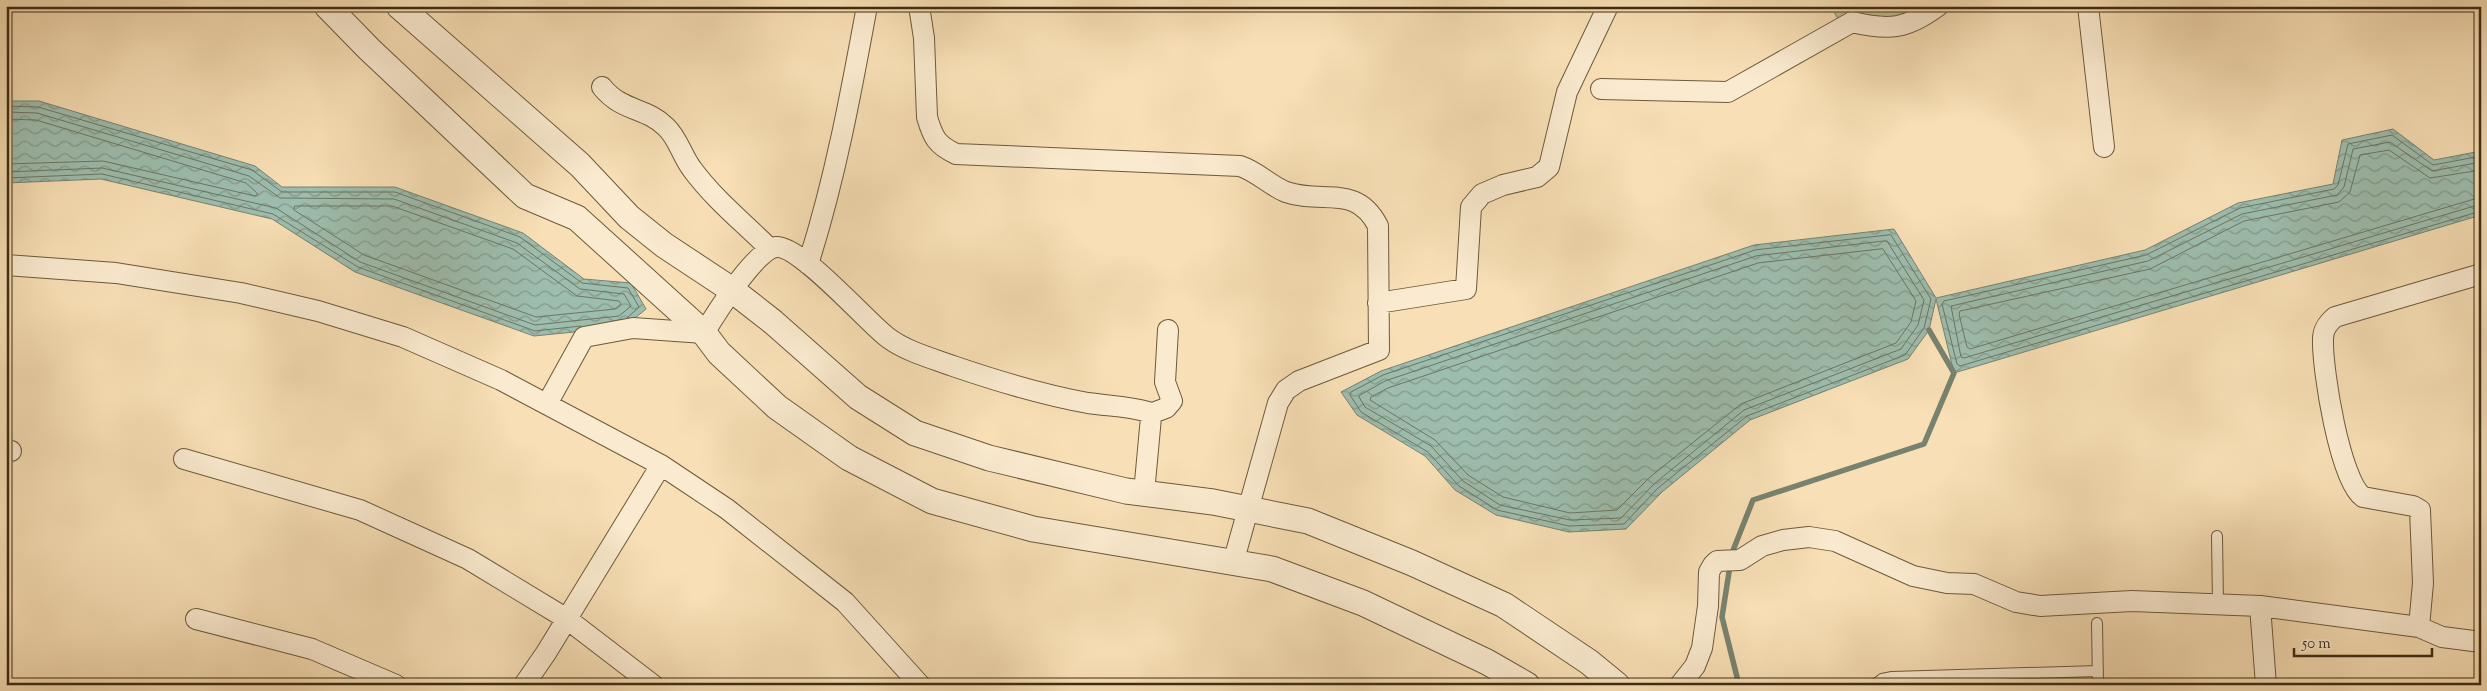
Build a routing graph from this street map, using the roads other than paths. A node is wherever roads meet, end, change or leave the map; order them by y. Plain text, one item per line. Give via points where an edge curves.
1 (314, 6) edge
2 (327, 6) edge
3 (399, 6) edge
4 (867, 6) edge
5 (919, 6) edge
6 (1608, 6) edge
7 (1938, 6) edge
8 (2088, 6) edge
9 (369, 49) junction
10 (602, 87) dead end
11 (1600, 89) dead end
12 (2104, 147) dead end
13 (6, 264) edge
14 (808, 264) junction
15 (751, 268) junction
16 (2481, 274) edge
17 (1378, 303) junction
18 (1168, 330) dead end
19 (704, 333) junction
20 (548, 404) junction
21 (1150, 414) junction
22 (184, 460) dead end
23 (661, 465) junction
24 (1144, 493) junction
25 (1248, 509) junction
26 (2217, 536) dead end
27 (1233, 563) junction
28 (2218, 604) junction
29 (2260, 606) junction
30 (196, 619) dead end
31 (567, 619) junction
32 (2097, 623) dead end
33 (2420, 627) junction
34 (2481, 642) edge
35 (2098, 671) junction
36 (396, 685) edge
37 (524, 685) edge
38 (653, 685) edge
39 (920, 685) edge
40 (1528, 685) edge
41 (1617, 685) edge
42 (1680, 685) edge
43 (1874, 685) edge
44 (2098, 685) edge
45 (2266, 685) edge

1 - 9 street
2 - 9 street
3 - 15 street via 580,166 629,217 664,245
4 - 14 street via 842,139
5 - 17 street via 924,38 927,117 941,147 956,154 1240,166 1254,170 1287,192 1351,200 1364,206 1378,226
6 - 17 street via 1567,92 1549,167 1537,177 1482,194 1471,207 1466,289
7 - 11 street via 1919,20 1901,26 1881,27 1852,22 1728,92
8 - 12 street
9 - 19 street via 525,196 577,218
10 - 15 street via 611,99 657,119 668,128
13 - 20 street via 116,273 241,293 318,311 403,337
14 - 15 street via 782,248
14 - 21 street via 887,337 905,347 1004,383
15 - 19 street
15 - 24 street via 773,322 858,397 915,433 989,458
16 - 33 street via 2335,317 2326,325 2322,338 2330,404 2347,469 2358,493 2420,510 2423,584
17 - 25 street via 1379,350 1299,381 1286,390 1278,403
18 - 21 street via 1165,382 1172,401 1166,408
19 - 20 street via 633,328 584,337
19 - 27 street via 718,353 777,407 848,458 932,501 1033,529
20 - 23 street
21 - 24 street
22 - 31 street via 360,510 468,559
23 - 31 street
23 - 39 street via 727,509 846,602
24 - 25 street
25 - 27 street
25 - 41 street via 1308,521 1412,562 1504,605 1589,662
26 - 28 lane
27 - 40 street via 1272,569 1363,603
28 - 29 street
28 - 42 street via 2132,601 2040,606 2016,602 1974,584 1913,576 1835,541 1809,537 1783,540 1727,561 1709,572 1702,648 1695,666
29 - 33 street
29 - 45 street
30 - 36 street via 312,649
31 - 37 street
31 - 38 street
32 - 35 lane
33 - 34 street via 2442,637
35 - 43 lane via 1892,677
35 - 44 lane

